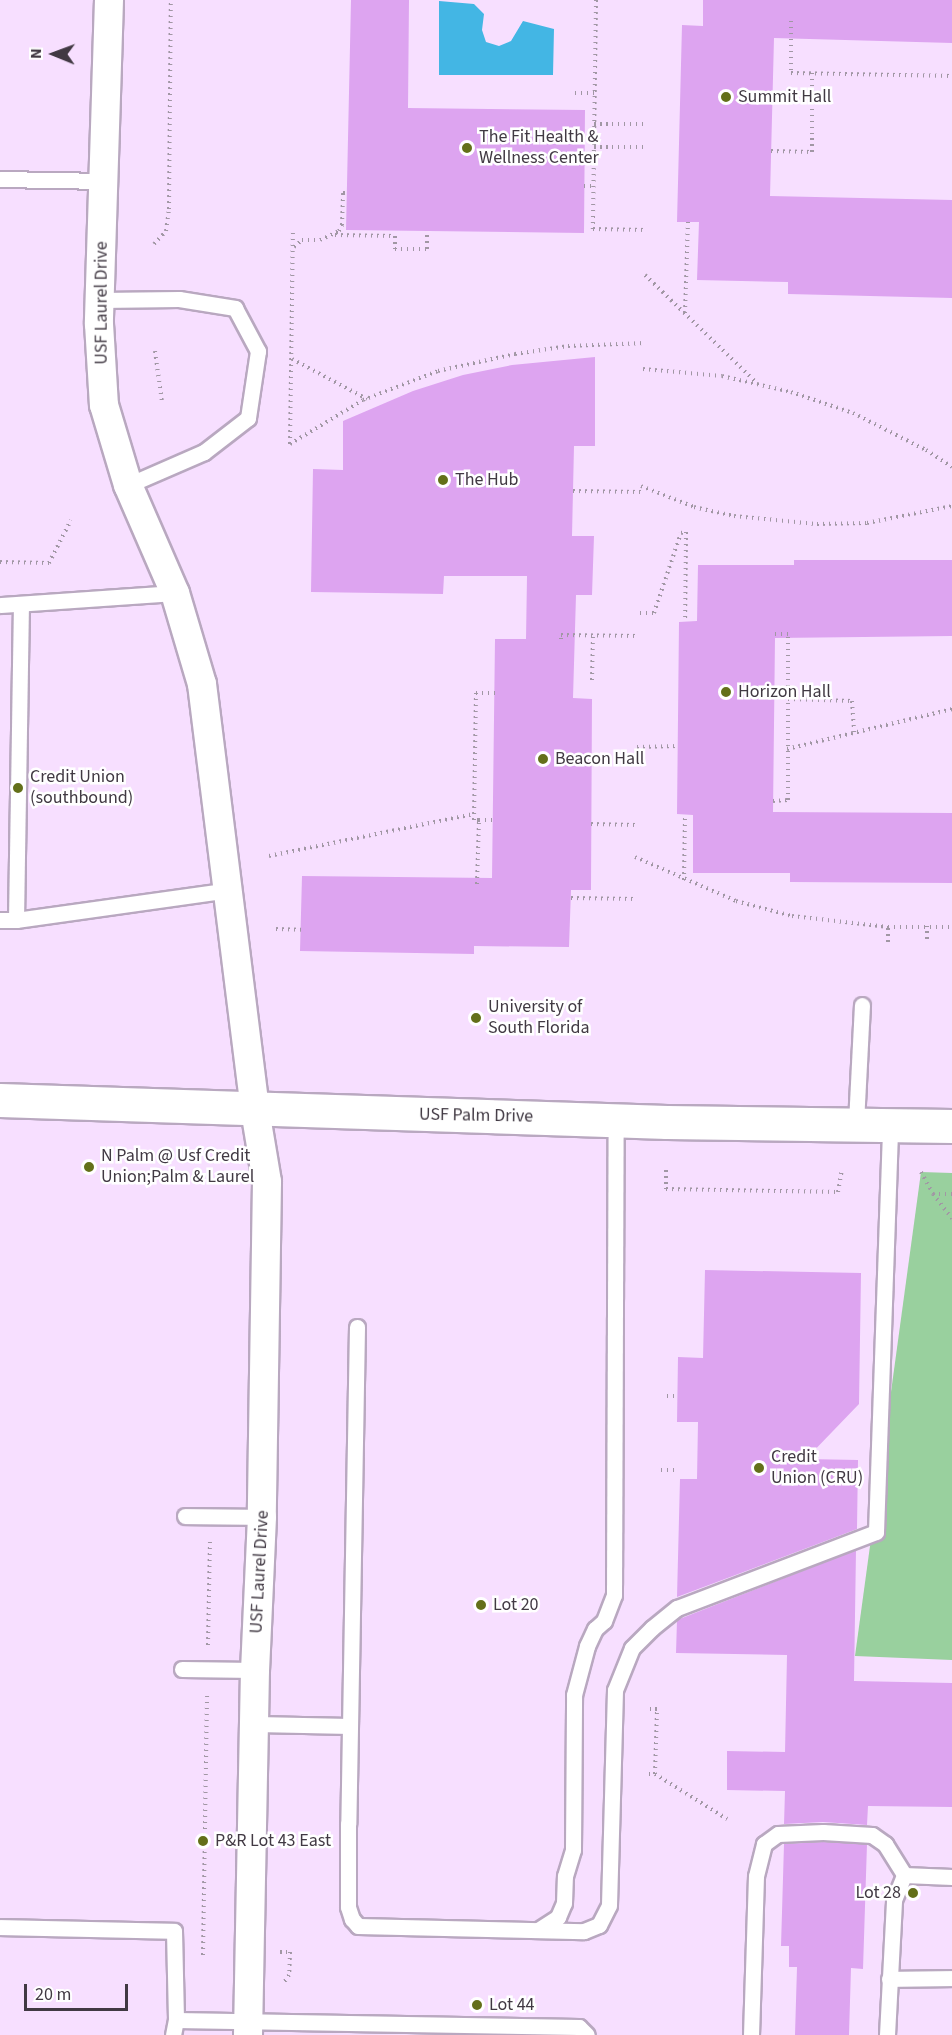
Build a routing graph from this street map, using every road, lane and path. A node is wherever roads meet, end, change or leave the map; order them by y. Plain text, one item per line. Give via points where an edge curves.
1 (109, 0) edge
2 (171, 0) edge
3 (596, 0) edge
4 (792, 21) dead end
5 (812, 73) junction
6 (952, 76) edge
7 (575, 93) dead end
8 (595, 93) junction
9 (594, 124) junction
10 (648, 124) dead end
11 (594, 147) junction
12 (647, 147) dead end
13 (771, 151) dead end
14 (0, 179) edge
15 (104, 181) junction
16 (584, 186) dead end
17 (593, 186) junction
18 (347, 193) dead end
19 (688, 222) dead end
20 (294, 228) dead end
21 (646, 230) dead end
22 (428, 231) dead end
23 (335, 235) junction
24 (154, 244) dead end
25 (293, 247) junction
26 (645, 275) dead end
27 (100, 300) junction
28 (685, 314) junction
29 (644, 343) dead end
30 (155, 351) dead end
31 (292, 359) junction
32 (643, 369) dead end
33 (757, 384) junction
34 (367, 399) junction
35 (162, 402) dead end
36 (952, 467) edge
37 (128, 485) junction
38 (641, 486) dead end
39 (573, 491) dead end
40 (641, 492) dead end
41 (952, 506) edge
42 (71, 520) dead end
43 (0, 562) edge
44 (175, 593) junction
45 (0, 605) edge
46 (21, 605) junction
47 (640, 613) dead end
48 (685, 622) dead end
49 (775, 634) dead end
50 (593, 635) junction
51 (639, 636) dead end
52 (561, 639) dead end
53 (591, 680) dead end
54 (496, 693) dead end
55 (788, 699) junction
56 (952, 709) edge
57 (854, 733) junction
58 (678, 746) dead end
59 (637, 747) dead end
60 (787, 749) junction
61 (773, 801) dead end
62 (474, 814) junction
63 (685, 814) dead end
64 (478, 820) junction
65 (493, 820) dead end
66 (591, 824) dead end
67 (636, 825) dead end
68 (269, 856) dead end
69 (635, 857) dead end
70 (684, 880) junction
71 (477, 884) dead end
72 (229, 890) junction
73 (570, 898) dead end
74 (635, 899) dead end
75 (0, 920) edge
76 (16, 920) junction
77 (927, 926) junction
78 (888, 927) junction
79 (952, 927) edge
80 (276, 929) dead end
81 (301, 930) dead end
82 (927, 939) dead end
83 (888, 942) dead end
84 (862, 1005) dead end
85 (0, 1100) edge
86 (255, 1110) junction
87 (616, 1120) junction
88 (856, 1123) junction
89 (890, 1125) junction
90 (952, 1126) edge
91 (666, 1170) dead end
92 (842, 1170) dead end
93 (921, 1172) dead end
94 (933, 1194) junction
95 (952, 1194) edge
96 (952, 1218) edge
97 (357, 1327) dead end
98 (667, 1396) dead end
99 (677, 1396) dead end
100 (661, 1470) dead end
101 (675, 1470) dead end
102 (184, 1516) dead end
103 (262, 1518) junction
104 (210, 1541) dead end
105 (208, 1648) dead end
106 (182, 1668) dead end
107 (255, 1670) junction
108 (207, 1692) dead end
109 (650, 1709) dead end
110 (256, 1724) junction
111 (350, 1726) junction
112 (649, 1774) dead end
113 (656, 1774) junction
114 (727, 1819) dead end
115 (904, 1875) junction
116 (952, 1877) edge
117 (0, 1927) edge
118 (538, 1930) junction
119 (202, 1960) dead end
120 (952, 1978) edge
121 (889, 1979) junction
122 (174, 2028) edge
123 (248, 2028) edge
124 (337, 2029) edge
125 (587, 2035) edge
126 (751, 2035) edge
127 (887, 2035) edge

1 - 15 street, USF Laurel Drive
2 - 24 path via 169,209 166,231
3 - 8 path
4 - 5 path via 791,73
5 - 6 path
5 - 13 path via 812,152
7 - 8 path
8 - 9 path
9 - 10 path
9 - 11 path
11 - 12 path
11 - 17 path
14 - 15 lane
15 - 27 street, USF Laurel Drive
16 - 17 path
17 - 21 path via 592,229
18 - 23 path via 343,193 342,225
19 - 28 path
20 - 25 path
22 - 23 path via 427,249 394,249 395,236
23 - 25 path via 302,240
25 - 31 path
26 - 28 path
27 - 37 street, USF Laurel Drive via 104,405
27 - 37 lane via 179,298 235,308 258,351 248,418 204,452
28 - 33 path
29 - 34 path via 568,346 515,354 438,371
30 - 35 path
31 - 34 path
31 - 34 path via 290,444
32 - 33 path via 722,376
33 - 36 path via 853,413
37 - 44 street, USF Laurel Drive
38 - 41 path via 694,507 734,516 817,524 867,524
39 - 40 path
42 - 43 path via 49,563
44 - 46 lane
44 - 72 street, USF Laurel Drive via 202,684
45 - 46 lane
46 - 76 lane
47 - 48 path via 654,613 681,533 686,532
49 - 55 path via 788,634
50 - 51 path
50 - 52 path via 561,635
50 - 53 path
54 - 62 path via 476,693
55 - 57 path via 852,701
55 - 60 path
56 - 57 path
57 - 60 path
58 - 59 path
60 - 61 path via 788,800
62 - 64 path via 474,820
62 - 68 path
63 - 70 path
64 - 65 path
64 - 71 path
66 - 67 path
69 - 70 path
70 - 78 path via 736,901 792,916
72 - 76 lane
72 - 86 street, USF Laurel Drive
73 - 74 path
75 - 76 lane
77 - 78 path
77 - 79 path
77 - 82 path
78 - 83 path
80 - 81 path
84 - 88 lane
85 - 86 street, USF Palm Drive
86 - 87 street, USF Palm Drive
86 - 103 street, USF Laurel Drive via 267,1182
87 - 88 street, USF Palm Drive
87 - 118 lane via 615,1595 587,1646 574,1695 573,1850 564,1903 558,1917
88 - 89 street, USF Palm Drive
89 - 90 street, USF Palm Drive
89 - 118 lane via 876,1532 677,1608 632,1648 615,1690 609,1905 599,1925 584,1931
91 - 92 path via 666,1189 838,1192
93 - 94 path
94 - 95 path
94 - 96 path
97 - 111 lane
98 - 99 path
100 - 101 path
102 - 103 lane
103 - 107 street, USF Laurel Drive
104 - 105 path
106 - 107 lane
107 - 110 street, USF Laurel Drive
108 - 119 path
109 - 113 path via 657,1709
110 - 111 lane
110 - 123 street, USF Laurel Drive
111 - 118 lane via 348,1907 358,1926
112 - 113 path
113 - 114 path
115 - 116 lane
115 - 121 lane via 894,1900
115 - 126 lane via 885,1844 872,1835 778,1834 764,1844 756,1876
117 - 122 lane via 174,1931
120 - 121 lane
121 - 127 lane
122 - 123 lane
123 - 124 lane
124 - 125 lane via 579,2027

